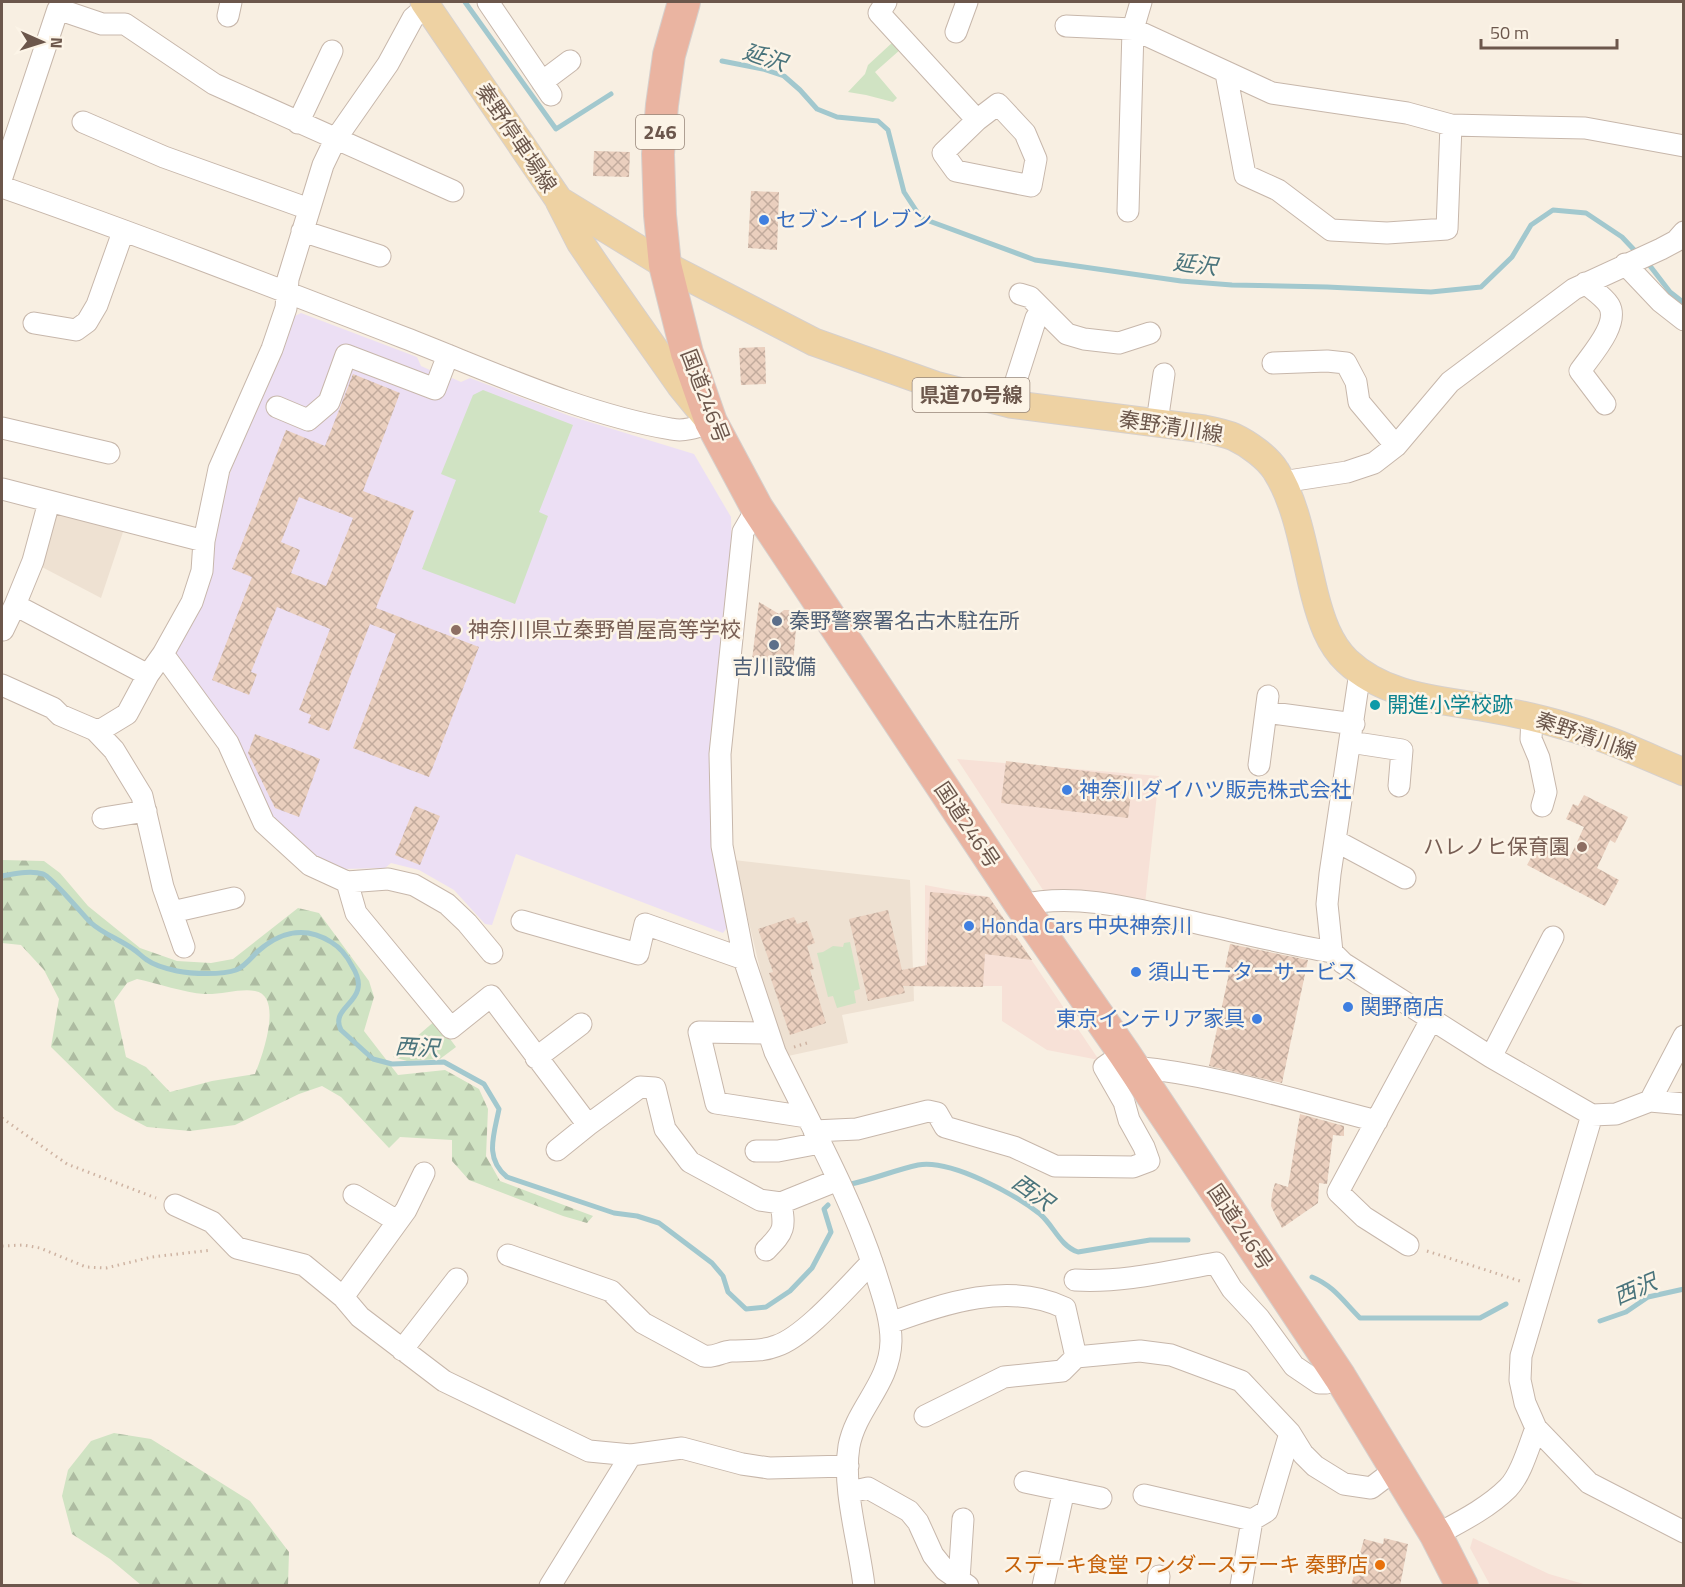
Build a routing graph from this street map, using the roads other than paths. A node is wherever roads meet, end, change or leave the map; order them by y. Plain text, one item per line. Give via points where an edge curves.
1 (488, 2) edge
2 (684, 2) edge
3 (886, 2) edge
4 (967, 2) edge
5 (1141, 2) edge
6 (425, 4) edge
7 (1066, 26) dead end
8 (1133, 29) junction
9 (956, 32) dead end
10 (332, 51) dead end
11 (570, 61) dead end
12 (1227, 73) junction
13 (977, 120) junction
14 (82, 122) dead end
15 (298, 123) junction
16 (1451, 125) junction
17 (335, 140) junction
18 (1683, 146) edge
19 (2, 177) edge
20 (2, 187) edge
21 (453, 191) dead end
22 (559, 201) junction
23 (309, 209) junction
24 (1128, 211) dead end
25 (302, 231) junction
26 (123, 232) junction
27 (1683, 232) edge
28 (380, 256) dead end
29 (1625, 264) junction
30 (665, 266) junction
31 (1585, 283) junction
32 (287, 293) junction
33 (1020, 294) dead end
34 (1042, 310) junction
35 (1683, 320) edge
36 (34, 323) dead end
37 (1150, 333) dead end
38 (448, 355) junction
39 (1273, 363) dead end
40 (1164, 374) dead end
41 (1010, 404) junction
42 (1605, 404) dead end
43 (277, 407) dead end
44 (711, 422) junction
45 (1157, 422) junction
46 (2, 428) edge
47 (1396, 446) junction
48 (109, 453) dead end
49 (1282, 482) junction
50 (2, 489) edge
51 (49, 502) junction
52 (757, 508) junction
53 (204, 541) junction
54 (15, 605) junction
55 (3, 630) dead end
56 (163, 654) junction
57 (1360, 672) junction
58 (148, 675) junction
59 (2, 685) edge
60 (1532, 717) junction
61 (95, 730) junction
62 (1352, 733) junction
63 (1259, 765) dead end
64 (1683, 772) edge
65 (1399, 786) dead end
66 (1542, 806) dead end
67 (146, 811) junction
68 (103, 818) dead end
69 (1336, 841) junction
70 (1405, 878) dead end
71 (347, 882) junction
72 (234, 898) dead end
73 (1021, 905) junction
74 (172, 912) junction
75 (522, 921) dead end
76 (1553, 937) dead end
77 (184, 946) dead end
78 (1332, 952) junction
79 (492, 953) dead end
80 (744, 959) junction
81 (1431, 1020) junction
82 (581, 1024) dead end
83 (768, 1033) junction
84 (1683, 1036) edge
85 (1491, 1057) junction
86 (536, 1058) junction
87 (1128, 1060) junction
88 (1650, 1101) junction
89 (1683, 1104) edge
90 (1592, 1115) junction
91 (1377, 1121) junction
92 (588, 1125) junction
93 (814, 1131) junction
94 (556, 1150) dead end
95 (756, 1151) dead end
96 (424, 1173) dead end
97 (838, 1180) junction
98 (354, 1195) dead end
99 (781, 1203) junction
100 (175, 1205) road end
101 (398, 1221) junction
102 (1408, 1245) road end
103 (766, 1250) dead end
104 (508, 1255) dead end
105 (872, 1262) junction
106 (457, 1279) dead end
107 (1075, 1280) dead end
108 (343, 1297) junction
109 (890, 1323) junction
110 (402, 1350) junction
111 (1076, 1357) junction
112 (1340, 1377) junction
113 (925, 1416) dead end
114 (1536, 1428) junction
115 (1290, 1433) junction
116 (631, 1455) junction
117 (848, 1466) junction
118 (1396, 1469) junction
119 (1025, 1482) dead end
120 (1064, 1490) junction
121 (850, 1492) junction
122 (1144, 1495) dead end
123 (1101, 1498) dead end
124 (963, 1519) dead end
125 (1252, 1520) junction
126 (1683, 1532) edge
127 (1436, 1535) junction
128 (964, 1583) edge
129 (550, 1586) edge
130 (864, 1586) edge
131 (1043, 1586) edge
132 (1241, 1586) edge
133 (1462, 1586) edge

1 - 11 street via 547,89
2 - 30 highway, 国道246号 / 246 via 669,55 658,154
3 - 13 street via 879,13
4 - 9 street
5 - 8 street
6 - 17 street
6 - 22 main road, 秦野停車場線
7 - 8 street
8 - 12 street
8 - 24 street
10 - 15 street
12 - 16 street via 1272,93 1407,113
12 - 16 street via 1245,175 1278,190 1330,230 1387,233 1453,229
13 - 13 street via 998,104 1025,133 1036,159 1031,186 956,171 943,153
14 - 23 street via 164,157
15 - 17 street
15 - 19 street via 214,84 125,24 102,24 58,9
16 - 18 street via 1585,128
17 - 21 street via 343,140
17 - 23 street
20 - 26 street
22 - 30 main road, 秦野停車場線
22 - 44 main road via 580,242 680,385
23 - 25 street
25 - 28 street
25 - 32 street
26 - 32 street
26 - 36 street via 87,322 76,330
27 - 29 street via 1676,241
29 - 31 street
29 - 35 street
30 - 41 main road, 秦野清川線 / 県道70号線 via 814,342 935,384
30 - 44 highway, 国道246号 / 246 via 687,353
31 - 42 street via 1608,303 1613,314 1610,327 1580,371
31 - 47 street via 1450,382
32 - 38 street
32 - 53 street via 286,309 272,348 219,469
33 - 34 street via 1030,297
34 - 37 street via 1067,334 1093,341 1119,343
34 - 41 street via 1036,318
38 - 43 street via 435,389 346,355 329,402 308,420
38 - 44 street via 561,399 673,430 689,430
39 - 47 street via 1327,352 1346,363 1356,382 1359,402
40 - 45 street
41 - 45 main road, 秦野清川線 / 県道70号線
44 - 52 highway, 国道246号 / 246
45 - 49 main road, 秦野清川線 / 県道70号線 via 1234,437 1275,469
46 - 48 street
47 - 49 street via 1374,463 1347,472
49 - 57 main road, 秦野清川線 via 1294,513 1320,615 1331,639
50 - 51 street
51 - 53 street
51 - 54 street via 33,561
52 - 73 highway, 国道246号 / 246
52 - 80 street via 742,532 720,754 722,846
53 - 56 street via 202,571 192,602
54 - 55 street
54 - 58 street
56 - 58 street
56 - 71 street via 228,743 264,823 310,865
57 - 60 main road, 秦野清川線 via 1420,697
57 - 62 street
58 - 61 street via 127,714
59 - 61 street
60 - 64 main road, 秦野清川線 via 1604,739
60 - 66 street via 1531,740 1546,792
61 - 67 street via 127,769
62 - 63 street via 1267,704
62 - 65 street via 1402,750
62 - 69 street
67 - 68 street
67 - 74 street
69 - 70 street
69 - 78 street via 1327,904
71 - 79 street via 388,879 414,885 447,904
71 - 86 street via 357,913 451,1028 490,996
72 - 74 street
73 - 78 street via 1068,900 1124,906
73 - 87 highway, 国道246号 / 246
74 - 77 street
75 - 80 street via 636,963 645,924
76 - 85 street
78 - 81 street
80 - 83 street
81 - 85 street
81 - 91 street
82 - 86 street
83 - 93 street
83 - 93 street via 699,1032 716,1103
84 - 88 street
85 - 90 street
86 - 92 street
87 - 91 street via 1152,1069
87 - 93 street via 1104,1067 1149,1161 1133,1167 1055,1166 1014,1147 945,1127 937,1113 928,1111 857,1130
87 - 112 highway, 国道246号 / 246
88 - 89 street
88 - 90 street via 1616,1114
90 - 114 street via 1521,1356 1520,1380
91 - 102 street via 1338,1192 1364,1217
92 - 94 street
92 - 99 street via 640,1087 655,1088 665,1129 690,1162 760,1200
93 - 95 street via 777,1151
93 - 97 street
96 - 101 street
97 - 99 street
97 - 105 street
98 - 101 street
99 - 103 street via 785,1224
100 - 108 street via 212,1222 237,1248 304,1265
101 - 108 street
104 - 105 street via 611,1291 643,1323 711,1357 759,1351 792,1339
105 - 109 street
106 - 110 street
107 - 112 street via 1106,1280 1216,1263 1294,1366 1319,1383
108 - 110 street via 360,1317
109 - 111 street via 966,1299 1020,1295 1065,1308
109 - 117 street via 887,1369 858,1421
110 - 116 street via 444,1381 589,1451
111 - 113 street via 1062,1371 1004,1377
111 - 115 street via 1140,1351 1171,1355 1241,1381
112 - 118 highway, 国道246号 / 246
114 - 126 street via 1589,1483
114 - 127 street via 1509,1487 1492,1502
115 - 118 street via 1315,1466 1344,1484 1371,1488
115 - 125 street via 1267,1511
116 - 117 street via 682,1448 769,1468
116 - 129 street
117 - 121 street
118 - 127 highway, 国道246号 / 246
119 - 120 street
120 - 123 street
120 - 131 street
121 - 128 street via 868,1488 909,1510 933,1555 945,1570
121 - 130 street
122 - 125 street
124 - 128 street
125 - 132 street
127 - 133 highway, 国道246号 / 246

